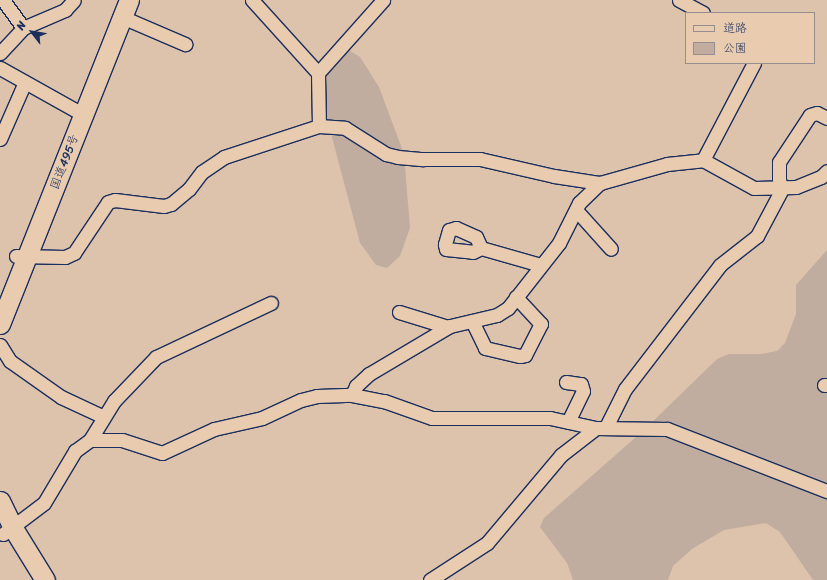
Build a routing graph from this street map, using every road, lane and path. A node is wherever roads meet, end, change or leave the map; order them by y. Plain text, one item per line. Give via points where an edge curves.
1 (3, 0) edge
2 (74, 0) edge
3 (252, 0) edge
4 (383, 0) edge
5 (686, 1) edge
6 (123, 6) edge
7 (702, 12) edge
8 (23, 28) junction
9 (185, 44) dead end
10 (0, 53) edge
11 (753, 64) edge
12 (0, 68) edge
13 (318, 73) junction
14 (25, 82) junction
15 (74, 110) junction
16 (827, 118) edge
17 (319, 126) junction
18 (0, 139) edge
19 (703, 160) junction
20 (827, 171) edge
21 (600, 183) junction
22 (782, 189) junction
23 (576, 210) junction
24 (481, 248) dead end
25 (611, 249) dead end
26 (22, 256) junction
27 (541, 265) junction
28 (516, 297) junction
29 (0, 298) edge
30 (271, 303) dead end
31 (399, 312) dead end
32 (472, 321) junction
33 (0, 324) edge
34 (448, 327) junction
35 (0, 345) edge
36 (566, 382) dead end
37 (352, 396) junction
38 (104, 416) junction
39 (568, 422) junction
40 (601, 427) junction
41 (90, 440) junction
42 (827, 491) edge
43 (0, 501) edge
44 (5, 530) edge
45 (30, 580) edge
46 (45, 580) edge
47 (430, 580) edge

1 - 8 street
2 - 8 street via 65,10
3 - 13 street
4 - 13 street
5 - 7 street
6 - 9 street
6 - 15 highway, 国道495号
6 - 26 highway, 国道495号
8 - 10 street
11 - 19 street
12 - 14 street
13 - 17 street
14 - 15 street
14 - 18 street
15 - 26 highway, 国道495号
16 - 22 street via 817,113 810,115 779,162
17 - 21 street via 346,128 386,154 423,159 480,159 554,176
17 - 26 street via 224,157 202,172 189,189 170,204 164,206 115,200 108,202 74,253 65,257
19 - 21 street via 667,164
19 - 22 street via 754,188
20 - 22 street via 821,177
21 - 23 street via 585,194
22 - 40 street via 757,236 720,265 625,389
23 - 25 street
23 - 27 street via 559,243
24 - 27 street
26 - 29 highway, 国道495号
26 - 33 highway, 国道495号
27 - 28 street
28 - 32 street via 508,308 497,315
28 - 32 street via 541,324 525,354 520,356 485,348
30 - 38 street via 156,357 114,400
31 - 34 street
32 - 34 street
34 - 37 street via 369,374 356,386
35 - 38 street via 10,362 61,397
36 - 39 street via 581,384 583,391
37 - 39 street via 384,401 432,418 550,418
37 - 41 street via 317,396 301,400 262,418 214,429 162,453 122,440
38 - 41 street
39 - 40 street
40 - 42 street via 667,429
40 - 47 street via 561,455 487,543
41 - 44 street via 75,451 44,503
43 - 44 highway
44 - 45 highway
44 - 46 highway

